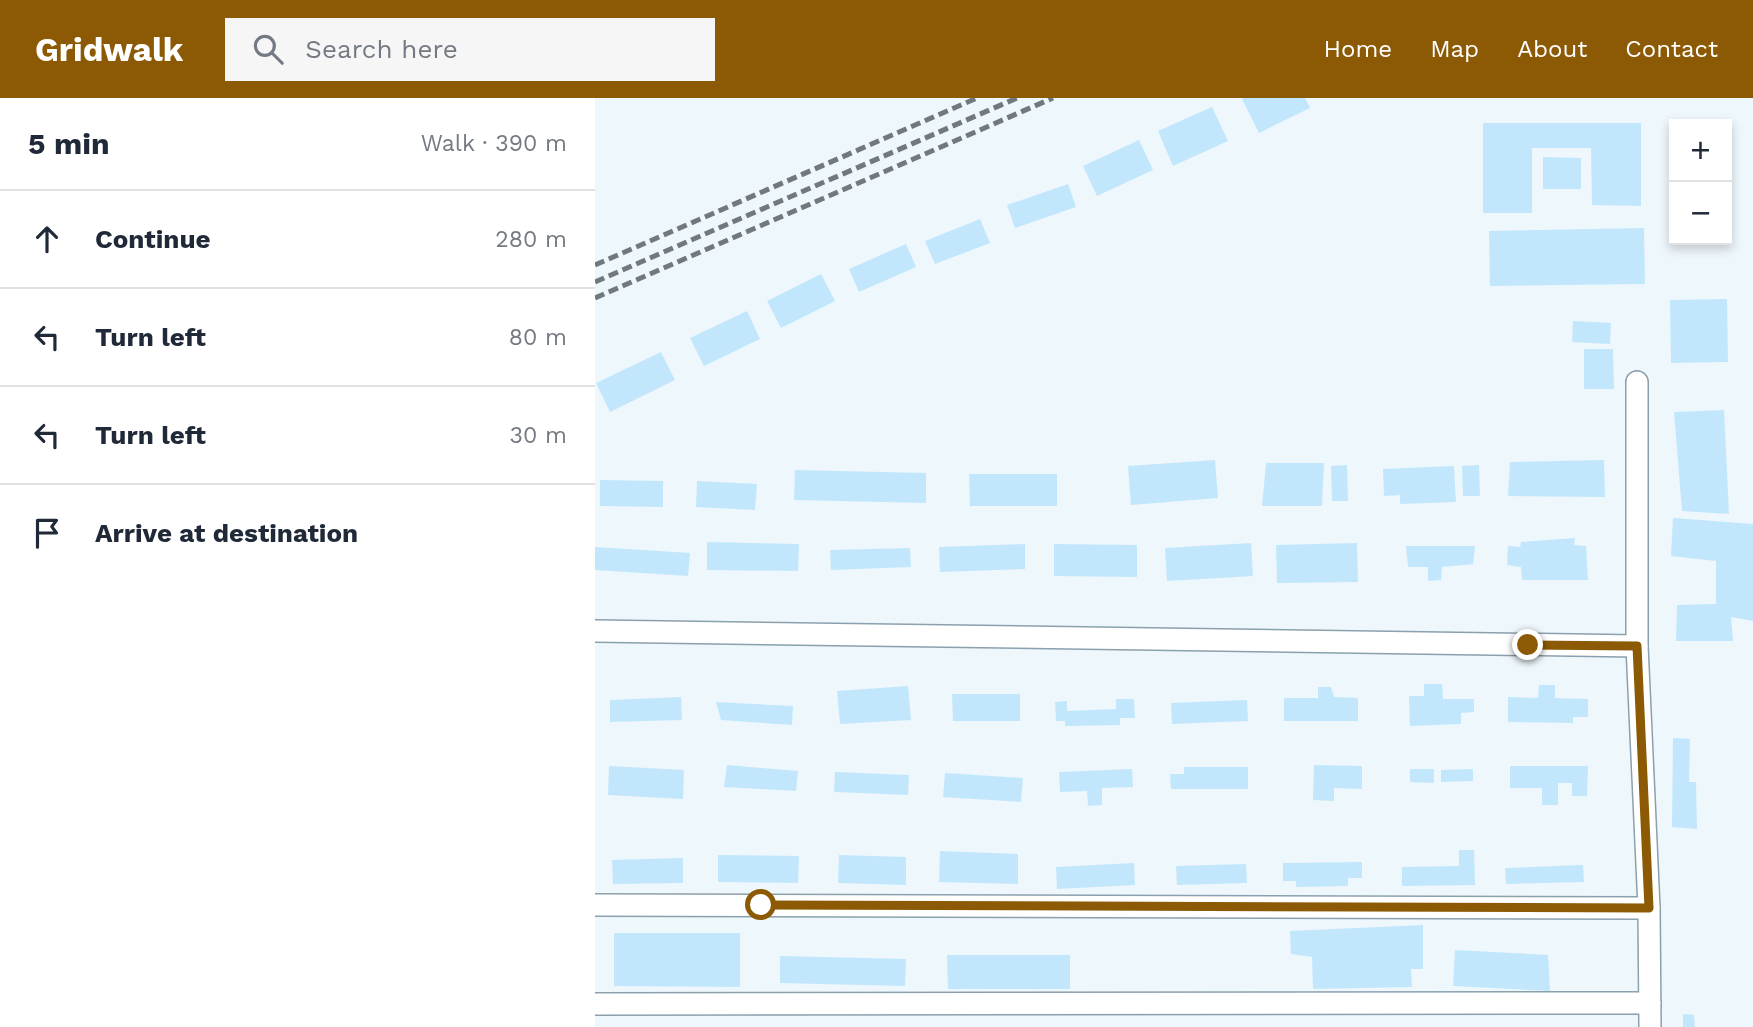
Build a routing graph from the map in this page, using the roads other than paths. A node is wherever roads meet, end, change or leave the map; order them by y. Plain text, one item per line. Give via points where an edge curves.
1 (1637, 382) dead end
2 (595, 631) edge
3 (1637, 646) junction
4 (595, 905) edge
5 (1649, 908) junction
6 (1650, 1003) junction
7 (595, 1004) edge
8 (1650, 1027) edge

1 - 3 street
2 - 3 street
3 - 5 street
4 - 5 street
5 - 6 street
6 - 7 street
6 - 8 street

